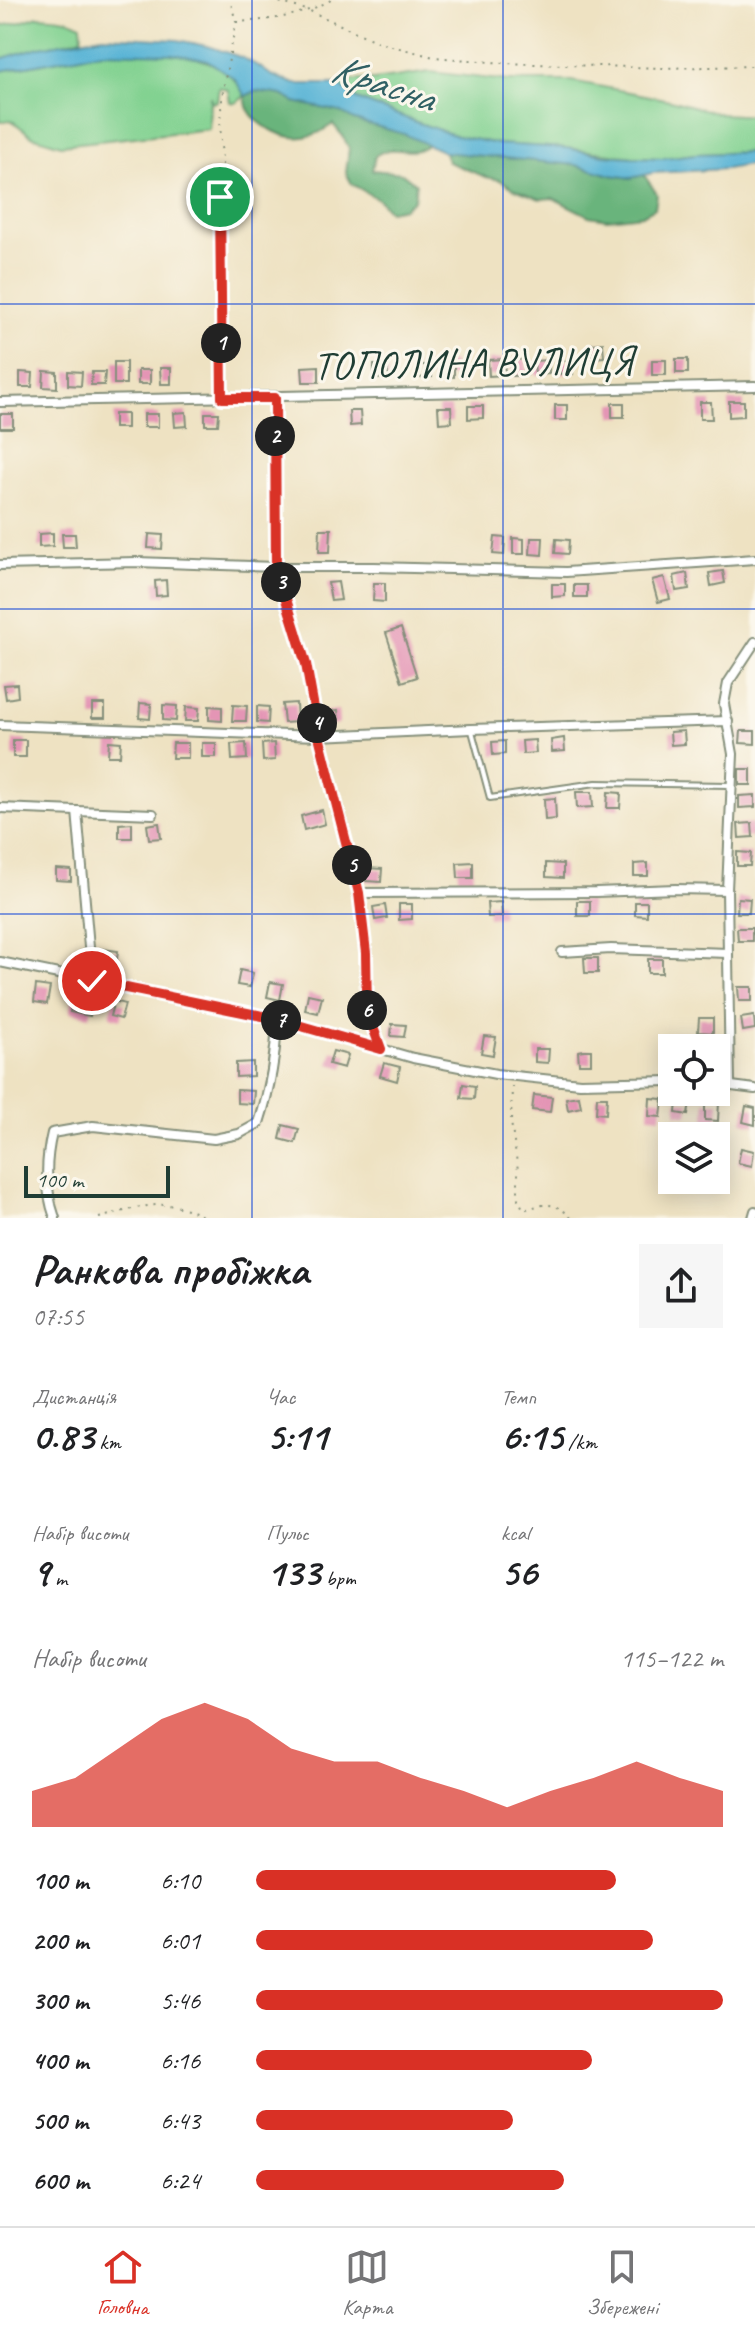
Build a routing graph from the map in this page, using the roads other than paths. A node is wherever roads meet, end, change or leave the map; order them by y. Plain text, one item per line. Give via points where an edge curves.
1 (755, 386) edge
2 (275, 398) junction
3 (0, 402) edge
4 (755, 559) edge
5 (0, 565) edge
6 (276, 567) junction
7 (755, 642) edge
8 (728, 721) junction
9 (0, 725) edge
10 (471, 729) junction
11 (319, 736) junction
12 (730, 785) junction
13 (0, 808) edge
14 (77, 811) junction
15 (153, 814) dead end
16 (727, 890) junction
17 (359, 893) junction
18 (562, 952) dead end
19 (728, 953) junction
20 (0, 962) edge
21 (92, 981) junction
22 (277, 1019) junction
23 (729, 1034) edge
24 (381, 1049) junction
25 (658, 1081) edge
26 (730, 1085) edge
27 (755, 1089) edge
28 (755, 1211) edge
29 (55, 1218) edge
30 (753, 1218) edge

1 - 2 street, ТОПОЛИНА ВУЛИЦЯ
2 - 3 street, ТОПОЛИНА ВУЛИЦЯ
2 - 6 street
4 - 6 street via 566,572
5 - 6 street
6 - 11 street via 306,664
7 - 8 street via 728,683
8 - 10 street
8 - 12 street
9 - 11 street
10 - 11 street
10 - 12 lane via 490,798 596,783
11 - 17 street
12 - 16 street
13 - 14 street
14 - 15 street
14 - 21 street
16 - 17 street
16 - 19 street
17 - 24 street via 367,1011
18 - 19 street
19 - 23 street
20 - 21 street
21 - 22 street
22 - 24 street
22 - 29 street via 277,1043 259,1123 214,1139 93,1126 52,1133 47,1195
24 - 25 street via 512,1076 580,1083
26 - 27 street
28 - 30 street

